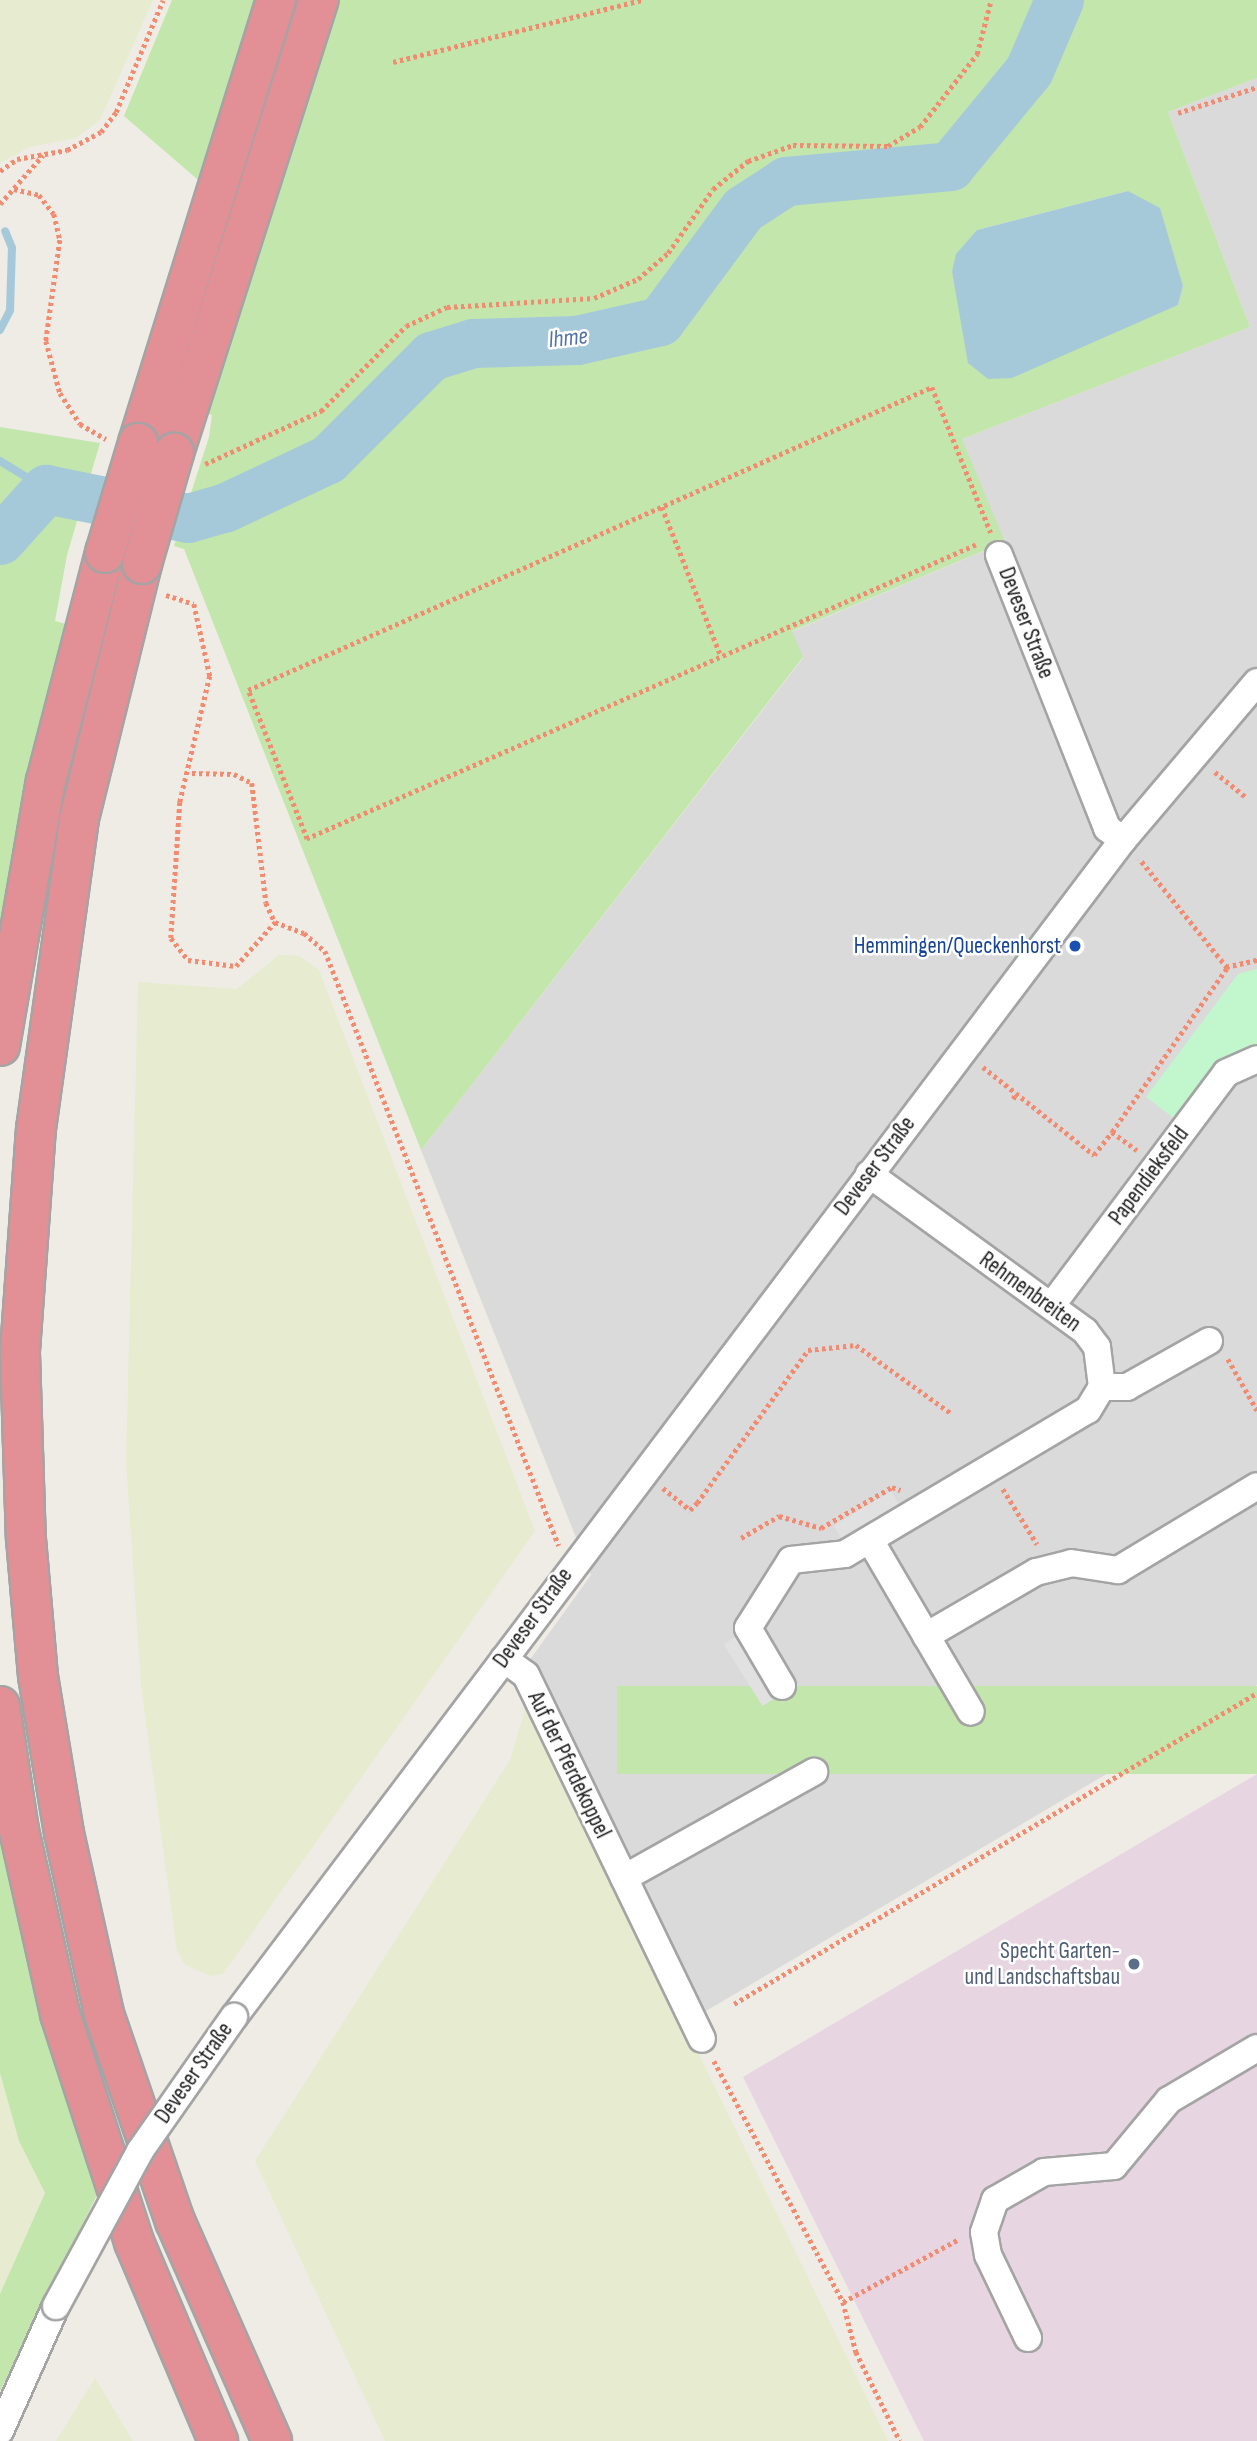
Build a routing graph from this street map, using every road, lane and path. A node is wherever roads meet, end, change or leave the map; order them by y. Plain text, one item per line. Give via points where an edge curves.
1 (163, 0) edge
2 (276, 0) edge
3 (319, 0) edge
4 (641, 0) edge
5 (991, 0) edge
6 (393, 62) dead end
7 (1257, 87) edge
8 (1178, 113) dead end
9 (44, 155) junction
10 (0, 171) edge
11 (14, 189) junction
12 (0, 204) edge
13 (80, 424) dead end
14 (186, 459) junction
15 (662, 507) junction
16 (999, 555) dead end
17 (152, 579) junction
18 (721, 656) junction
19 (1257, 682) edge
20 (1194, 755) junction
21 (192, 773) junction
22 (1247, 798) dead end
23 (1123, 840) junction
24 (275, 922) junction
25 (1257, 960) edge
26 (1226, 967) junction
27 (0, 1046) edge
28 (962, 1051) junction
29 (1257, 1059) edge
30 (1016, 1093) junction
31 (1013, 1100) dead end
32 (1112, 1132) junction
33 (1157, 1165) junction
34 (869, 1174) junction
35 (1052, 1306) junction
36 (1209, 1341) joint
37 (1102, 1387) junction
38 (1257, 1410) edge
39 (952, 1414) dead end
40 (991, 1467) junction
41 (656, 1482) dead end
42 (1257, 1486) edge
43 (928, 1505) junction
44 (741, 1538) dead end
45 (870, 1540) junction
46 (1071, 1563) junction
47 (573, 1564) junction
48 (926, 1636) junction
49 (504, 1659) junction
50 (782, 1686) dead end
51 (1257, 1693) edge
52 (0, 1706) edge
53 (971, 1712) dead end
54 (814, 1772) dead end
55 (624, 1878) junction
56 (734, 2004) dead end
57 (702, 2039) joint
58 (1257, 2048) edge
59 (984, 2232) junction
60 (843, 2302) junction
61 (1028, 2338) dead end
62 (0, 2431) edge
63 (219, 2441) edge
64 (272, 2441) edge
65 (900, 2441) edge

1 - 9 path via 108,122 86,142
2 - 27 highway, bridge via 105,553 46,781
3 - 14 highway
4 - 6 path
5 - 14 path via 977,54 955,89 920,127 899,140 888,146 793,145 748,162 713,189 668,253 638,279 594,298 447,307 406,326 321,411
7 - 8 path
9 - 10 path via 17,159
9 - 11 path
11 - 12 path
11 - 13 path via 39,195 54,215 60,240 46,341 60,393
14 - 17 highway, bridge
15 - 18 path
15 - 18 path via 932,387 993,538
15 - 18 path via 248,690 307,839
16 - 23 street, Deveser Straße via 1107,828
17 - 21 path via 194,604 210,676
17 - 64 highway via 79,819 36,1128 20,1353 26,1539 60,1807 104,2014 175,2221
19 - 20 street, Deveser Straße
20 - 22 path
20 - 23 street, Deveser Straße
21 - 24 path via 234,774 252,783 266,903
21 - 24 path via 180,802 171,938 188,960 236,966
23 - 26 path
23 - 28 street, Deveser Straße
24 - 47 path via 304,933 325,951 561,1551
25 - 26 path
26 - 32 path
28 - 30 path
28 - 34 street, Deveser Straße
29 - 33 street, Papendieksfeld via 1226,1073
30 - 31 path
30 - 32 path via 1094,1154
32 - 33 path
33 - 35 street, Papendieksfeld
34 - 35 street, Rehmenbreiten
34 - 47 street, Deveser Straße
35 - 37 street, Rehmenbreiten via 1097,1347
36 - 37 street via 1127,1387
36 - 38 path via 1223,1350
37 - 40 street via 1088,1410
39 - 41 path via 856,1345 808,1350 690,1510
40 - 43 street
40 - 46 path via 1033,1542
42 - 46 street via 1118,1570
43 - 44 path via 920,1495 892,1487 821,1528 779,1516
43 - 45 street
45 - 48 street
45 - 50 street via 845,1554 791,1560 748,1628
46 - 48 street via 1036,1572
47 - 49 street, Deveser Straße
48 - 53 street
49 - 55 street, Auf der Pferdekoppel via 526,1675
49 - 62 street, Deveser Straße, bridge via 234,2017 140,2151 56,2306
51 - 56 path
52 - 63 highway via 60,2014 134,2242
54 - 55 street
55 - 57 street, Auf der Pferdekoppel
57 - 60 path
58 - 59 street via 1169,2100 1114,2166 1044,2172 995,2200
59 - 60 path via 967,2234
59 - 61 street via 988,2255
60 - 65 path via 856,2352

